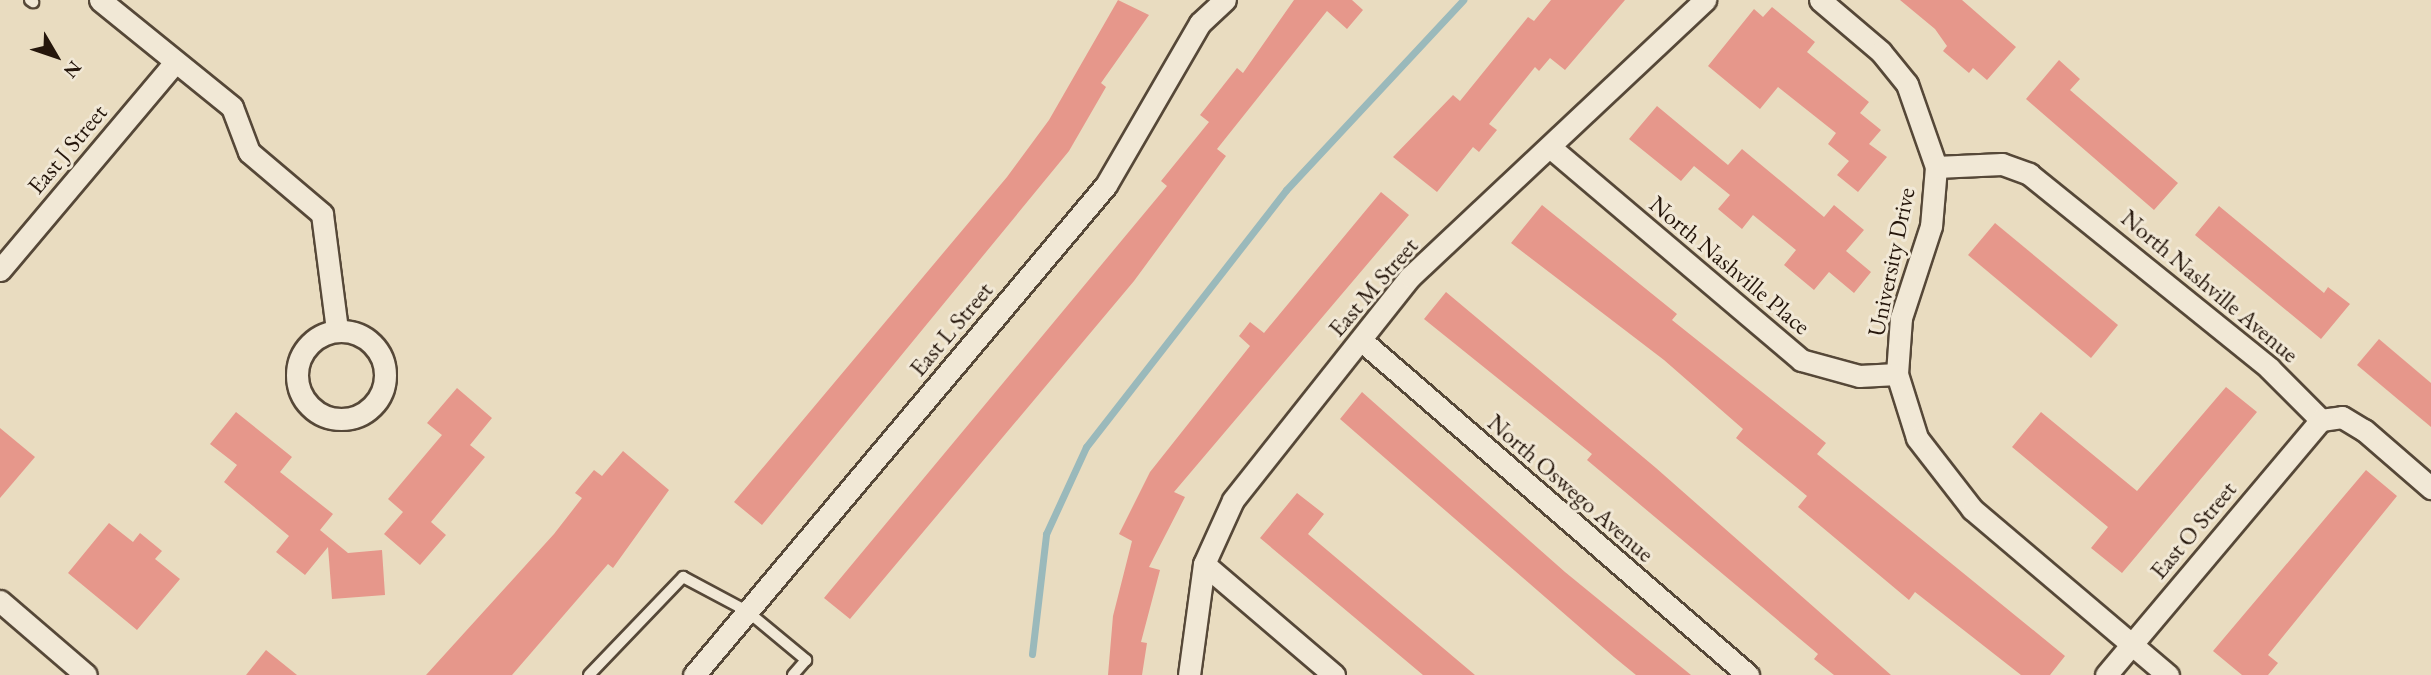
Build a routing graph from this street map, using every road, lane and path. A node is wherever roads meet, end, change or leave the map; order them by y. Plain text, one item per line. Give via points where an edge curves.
1 (100, 0) edge
2 (1225, 0) edge
3 (1705, 0) edge
4 (1820, 0) edge
5 (175, 62) junction
6 (1550, 147) junction
7 (1936, 167) junction
8 (0, 270) edge
9 (337, 330) junction
10 (1361, 340) junction
11 (1897, 374) junction
12 (2321, 420) junction
13 (2431, 488) edge
14 (1205, 564) junction
15 (0, 601) edge
16 (747, 611) junction
17 (2131, 644) junction
18 (86, 675) edge
19 (589, 675) edge
20 (694, 675) edge
21 (793, 675) edge
22 (1189, 675) edge
23 (1334, 675) edge
24 (1748, 675) edge
25 (2106, 675) edge
26 (2168, 675) edge

1 - 5 street
2 - 16 street, East L Street via 1200,23 1106,186
3 - 6 street, East M Street
4 - 7 street, University Drive via 1881,52 1907,85
5 - 8 street, East J Street
5 - 9 street via 232,107 249,152 322,214
6 - 10 street, East M Street via 1410,277
6 - 11 street, North Nashville Place via 1801,360 1859,376
7 - 11 street, University Drive via 1931,226 1901,318
7 - 12 street, North Nashville Avenue via 2002,164 2029,174 2269,368
9 - 9 street via 307,346 297,379 313,409 346,419 376,403 386,370 370,340
10 - 14 street, East M Street via 1233,500
10 - 24 street, North Oswego Avenue
11 - 17 street, University Drive via 1917,438 1941,476
12 - 13 street via 2342,417 2364,430
12 - 17 street, East O Street
14 - 22 street, East M Street
14 - 23 street
15 - 18 street
16 - 19 lane via 696,580 676,578
16 - 20 street, East L Street
16 - 21 lane via 806,660
17 - 25 street, East O Street
17 - 26 street, University Drive

